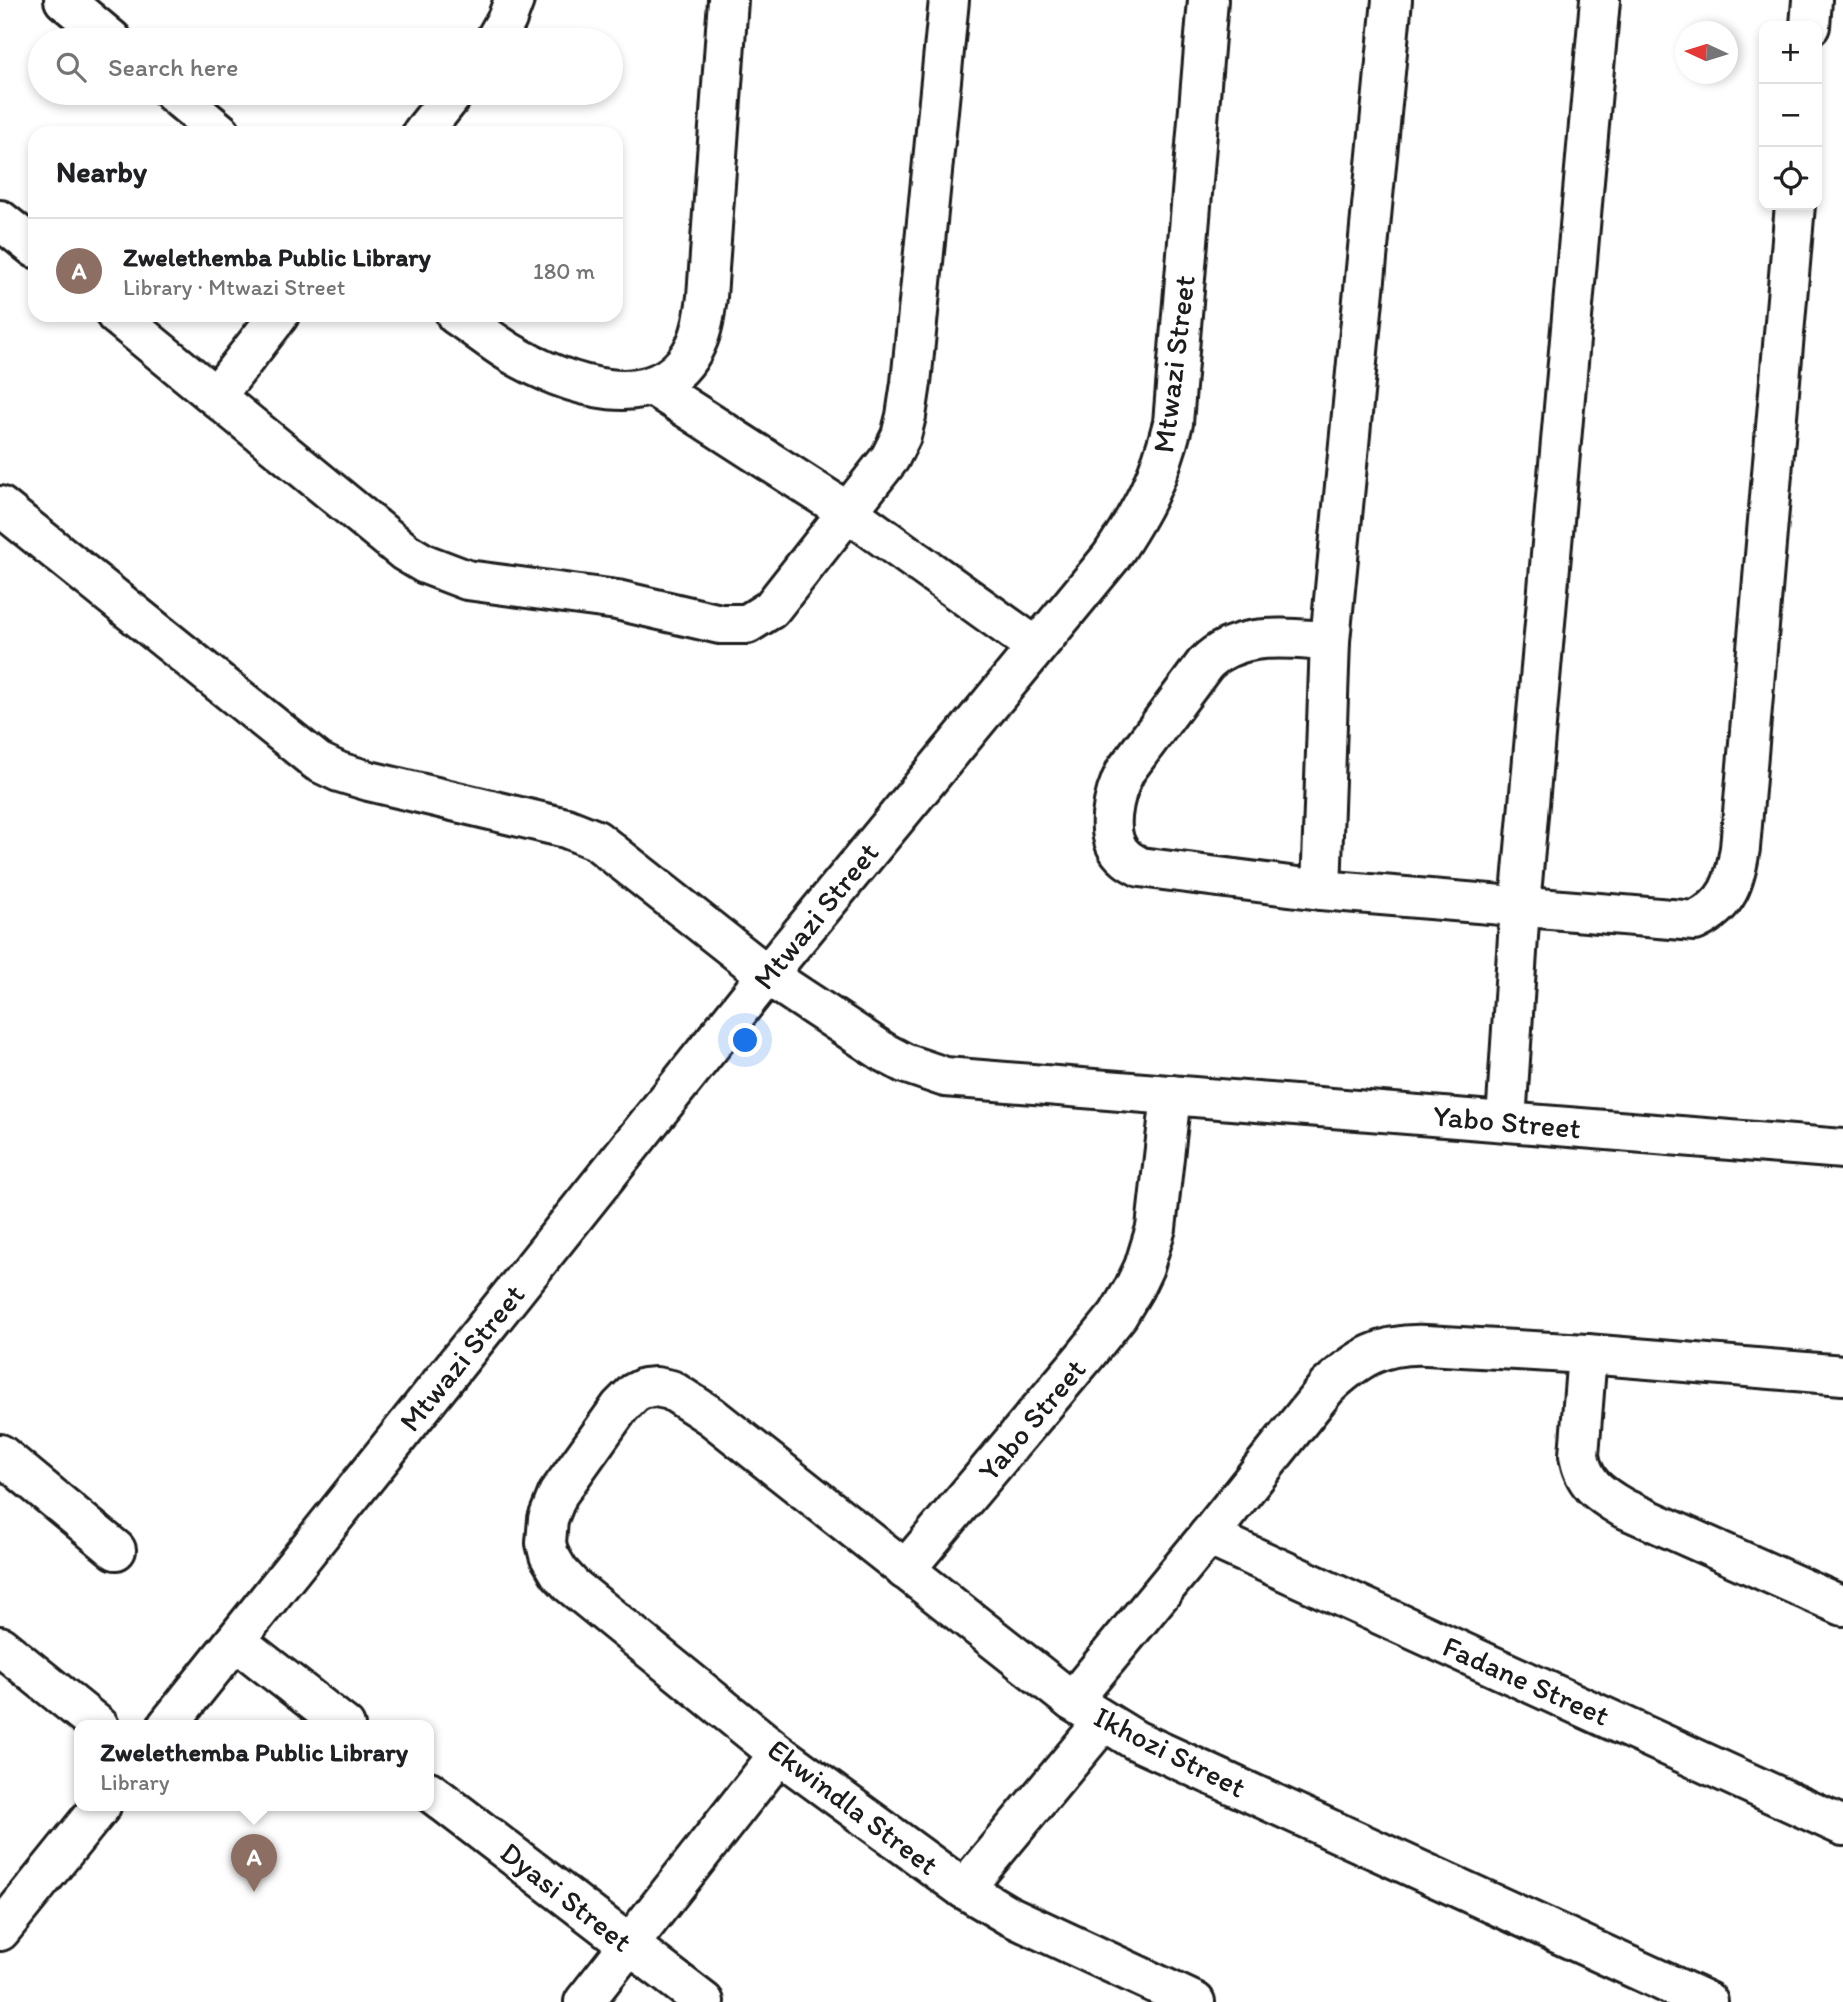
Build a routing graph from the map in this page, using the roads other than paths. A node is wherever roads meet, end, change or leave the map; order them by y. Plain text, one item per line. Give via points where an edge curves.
1 (64, 0) edge
2 (514, 0) edge
3 (728, 0) edge
4 (948, 0) edge
5 (1209, 0) edge
6 (1392, 0) edge
7 (1600, 0) edge
8 (1812, 0) edge
9 (1810, 21) edge
10 (98, 28) edge
11 (502, 28) edge
12 (187, 105) edge
13 (444, 105) edge
14 (213, 126) edge
15 (428, 126) edge
16 (1795, 210) edge
17 (0, 220) edge
18 (28, 242) edge
19 (125, 322) edge
20 (274, 322) edge
21 (466, 322) edge
22 (654, 387) junction
23 (216, 396) junction
24 (0, 506) edge
25 (848, 512) junction
26 (1330, 641) junction
27 (1037, 647) junction
28 (1321, 890) junction
29 (1520, 906) junction
30 (767, 975) junction
31 (1171, 1095) junction
32 (1506, 1121) junction
33 (1843, 1149) edge
34 (1587, 1354) junction
35 (1843, 1375) edge
36 (656, 1387) joint
37 (0, 1454) edge
38 (1208, 1536) junction
39 (116, 1550) dead end
40 (905, 1570) junction
41 (1843, 1606) edge
42 (236, 1642) junction
43 (0, 1646) edge
44 (1072, 1701) junction
45 (92, 1720) edge
46 (172, 1720) edge
47 (337, 1720) edge
48 (1103, 1722) junction
49 (779, 1754) junction
50 (434, 1795) edge
51 (97, 1811) edge
52 (1843, 1826) edge
53 (964, 1889) junction
54 (0, 1931) edge
55 (628, 1945) junction
56 (584, 2002) edge
57 (704, 2002) edge
58 (1195, 2002) edge
59 (1707, 2002) edge

1 - 10 street
2 - 11 street
3 - 22 street via 704,318 687,361
4 - 25 street via 906,416 890,458
5 - 27 street, Mtwazi Street via 1173,423 1164,459 1150,493 1111,557
6 - 26 street
7 - 29 street
8 - 9 street
12 - 14 street
13 - 15 street
16 - 29 street via 1740,848 1732,884 1722,904 1695,921
17 - 18 street
19 - 23 street
20 - 23 street
21 - 22 street via 549,373 606,389
22 - 25 street
23 - 25 street via 405,552 467,580 617,600 720,624 747,624 771,609
24 - 30 street, Yabo Street via 318,762 369,781 566,828 596,840
25 - 27 street
26 - 28 street
26 - 28 street via 1249,640 1214,654 1126,769 1112,809 1116,844 1124,857 1140,867
27 - 30 street, Mtwazi Street
28 - 29 street
29 - 32 street
30 - 31 street, Yabo Street via 885,1053 926,1072
30 - 42 street, Mtwazi Street
31 - 32 street, Yabo Street
31 - 40 street, Yabo Street via 1156,1228 1134,1288 1085,1356
32 - 33 street, Yabo Street
34 - 35 street
34 - 38 street via 1408,1344 1378,1351 1327,1387
34 - 41 street via 1579,1455 1587,1481 1600,1495
36 - 40 street, Ikhozi Street via 711,1416
36 - 49 street, Ekwindla Street via 634,1393 620,1407 558,1494 545,1531 549,1555 571,1585
37 - 39 street
38 - 44 street
38 - 52 street, Fadane Street
40 - 44 street, Ikhozi Street
42 - 46 street, Mtwazi Street
42 - 47 street
43 - 45 street
44 - 48 street, Ikhozi Street
48 - 53 street
48 - 59 street, Ikhozi Street via 1135,1741
49 - 53 street, Ekwindla Street
49 - 55 street
50 - 55 street, Dyasi Street
51 - 54 street
53 - 58 street, Ekwindla Street via 1008,1915
55 - 56 street
55 - 57 street, Dyasi Street

